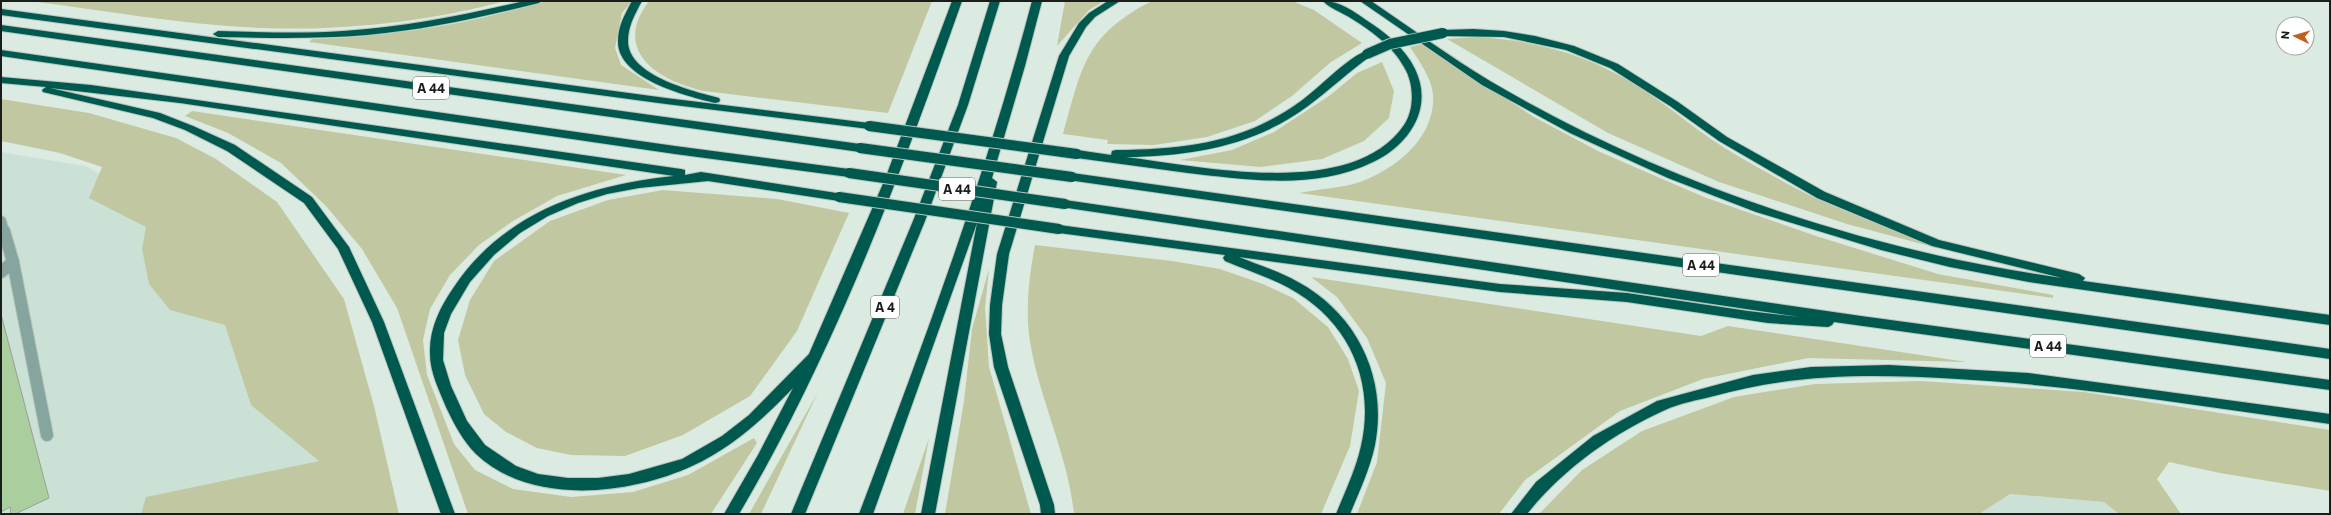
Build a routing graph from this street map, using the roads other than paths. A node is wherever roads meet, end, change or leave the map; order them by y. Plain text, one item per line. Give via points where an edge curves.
1 (536, 1) edge
2 (637, 1) edge
3 (957, 1) edge
4 (995, 1) edge
5 (1038, 1) edge
6 (1115, 1) edge
7 (1328, 1) edge
8 (1365, 1) edge
9 (1, 12) edge
10 (1, 28) edge
11 (154, 32) junction
12 (1, 52) edge
13 (1, 80) edge
14 (756, 111) junction
15 (1003, 124) junction
16 (1077, 154) junction
17 (708, 177) junction
18 (1, 221) edge
19 (1211, 251) junction
20 (13, 262) junction
21 (1, 272) edge
22 (2142, 293) junction
23 (2330, 320) edge
24 (1861, 321) junction
25 (2330, 354) edge
26 (816, 356) junction
27 (2330, 385) edge
28 (2330, 419) edge
29 (47, 435) dead end
30 (448, 514) edge
31 (731, 514) edge
32 (798, 514) edge
33 (866, 514) edge
34 (928, 514) edge
35 (1048, 514) edge
36 (1343, 514) edge
37 (1518, 514) edge

1 - 11 highway via 445,22 344,34 287,36
2 - 14 highway via 625,20 622,31 626,55 632,64 646,76 674,89
3 - 26 highway via 916,116
4 - 32 highway, A 4 via 963,105 919,221
5 - 15 highway
6 - 35 highway via 1092,15 1082,25 1064,56 1003,254 996,304 995,334 1001,367
7 - 16 highway via 1384,37 1404,59 1416,84 1416,112 1411,125 1391,147 1377,156 1327,172 1273,177 1208,172
8 - 22 highway via 1486,82 1574,131 1672,175 1760,209 1881,246 1950,263 2029,278
9 - 11 highway
10 - 25 highway, A 44, bridge
11 - 14 highway
12 - 24 highway, A 44, bridge
13 - 17 highway via 91,88 180,100
13 - 30 highway via 156,115 231,148 308,200 343,247 378,322
14 - 16 highway, bridge
15 - 33 highway via 932,335
15 - 34 highway
16 - 22 highway, bridge via 1184,152 1226,143 1249,135 1291,113 1346,68 1367,54 1390,44 1443,33 1504,34 1570,48 1614,66 1723,139 1814,192 1936,243
17 - 19 highway, bridge
17 - 26 highway via 634,184 606,189 575,199 522,226 478,263 452,297 440,325 436,352 441,378 458,419 470,438 487,455 511,469 536,478 567,484 599,485 627,481 683,465 713,449 739,431
18 - 20 lane
19 - 24 highway via 1500,288 1666,303 1803,323
19 - 36 highway via 1280,278 1309,294 1344,326 1361,354 1371,391 1370,431 1364,460
20 - 21 lane
20 - 29 lane
22 - 23 highway
24 - 27 highway, A 44
26 - 31 highway via 763,460
28 - 37 highway via 2028,378 1889,370 1811,372 1753,380 1662,405 1598,440 1541,486

